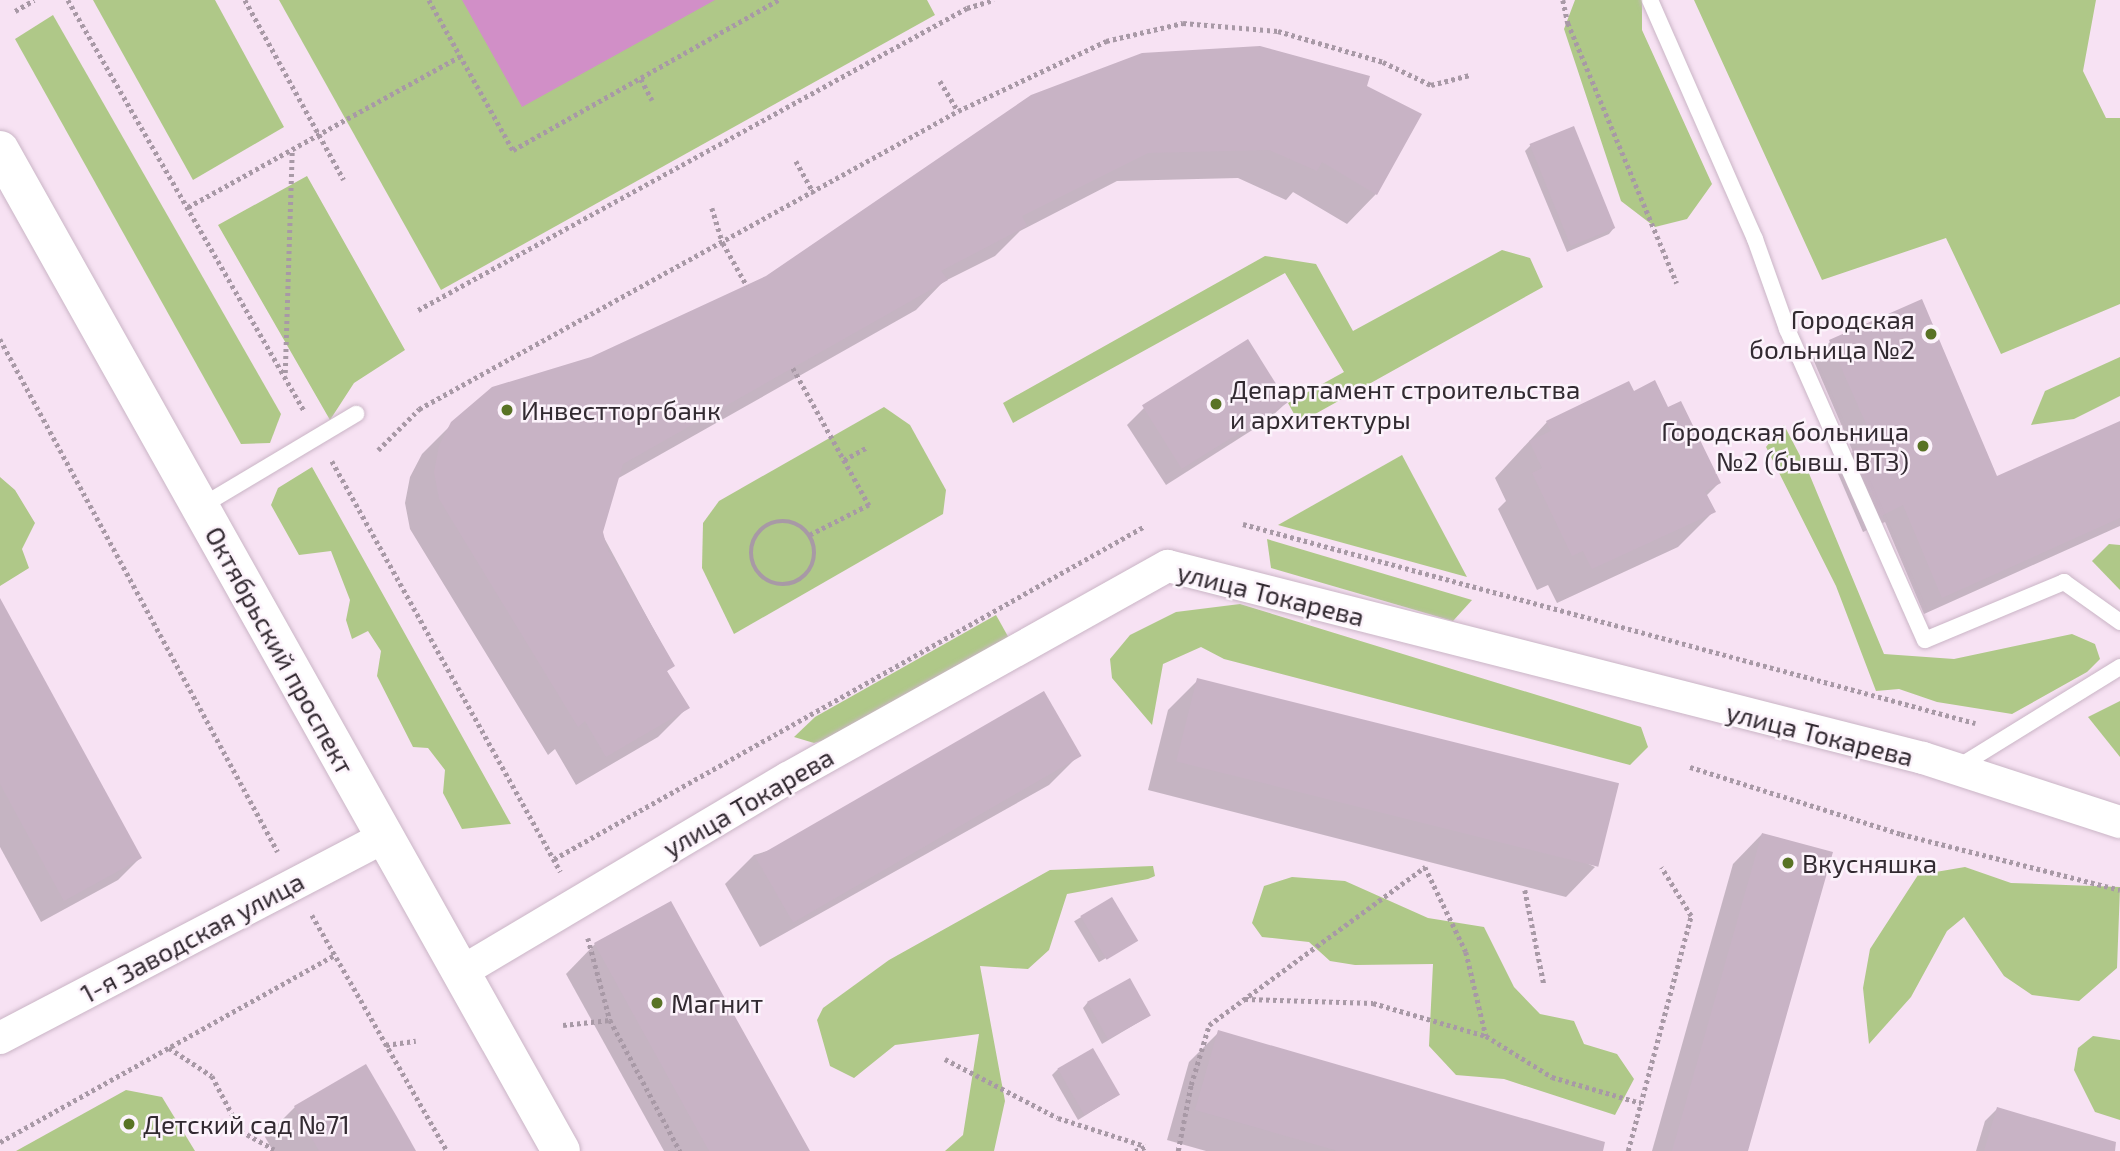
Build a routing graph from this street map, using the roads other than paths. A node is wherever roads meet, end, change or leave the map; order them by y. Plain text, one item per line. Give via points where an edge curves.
1 (1650, 0) edge
2 (0, 150) edge
3 (356, 414) dead end
4 (200, 507) junction
5 (2120, 622) edge
6 (2120, 667) edge
7 (1955, 769) junction
8 (2120, 822) edge
9 (385, 837) junction
10 (460, 972) junction
11 (0, 1038) edge
12 (561, 1151) edge

1 - 5 lane via 1755,240 1787,329 1925,640 2064,582
2 - 4 main road, Октябрьский проспект
3 - 4 lane
4 - 9 main road, Октябрьский проспект
6 - 7 lane
7 - 8 street, улица Токарева
7 - 10 street, улица Токарева via 1168,566 788,778
9 - 10 main road, Октябрьский проспект
9 - 11 street, 1-я Заводская улица
10 - 12 main road, Октябрьский проспект

